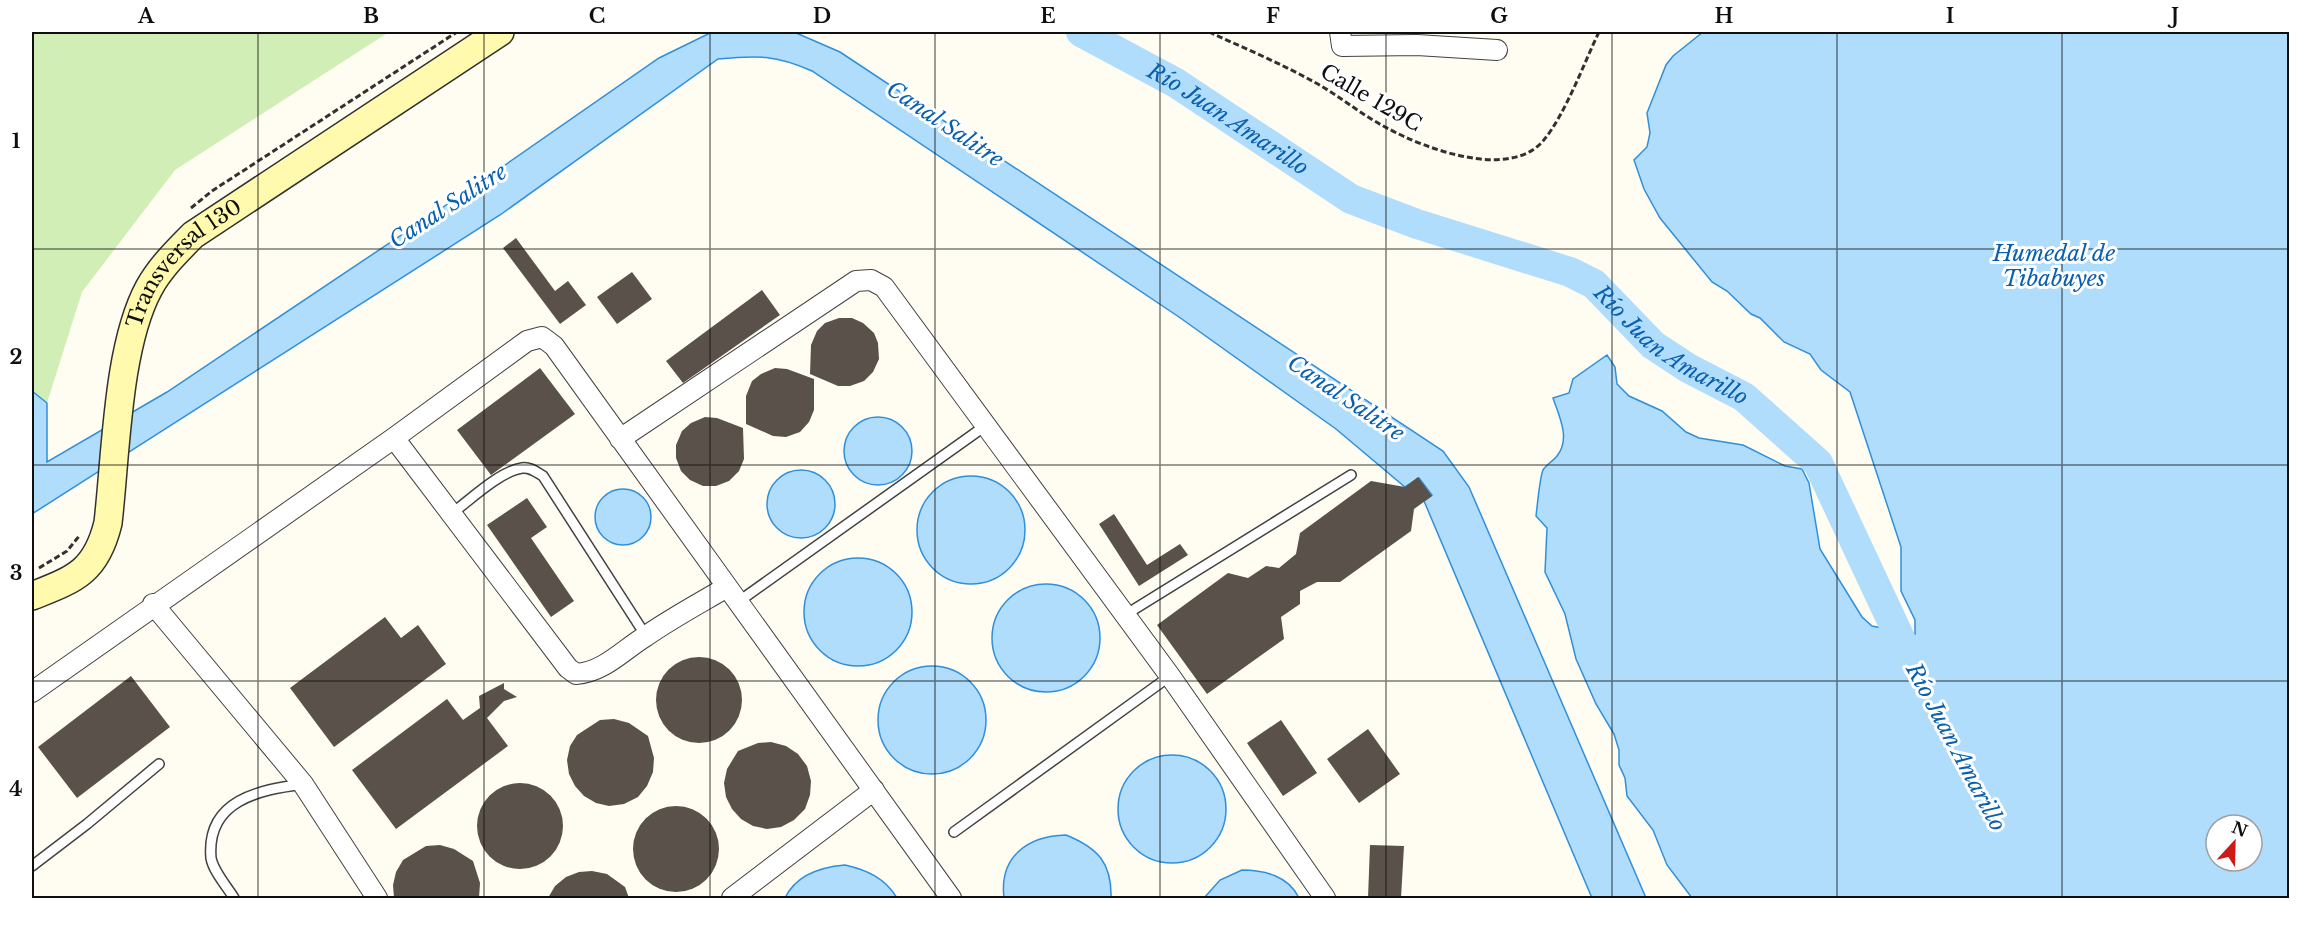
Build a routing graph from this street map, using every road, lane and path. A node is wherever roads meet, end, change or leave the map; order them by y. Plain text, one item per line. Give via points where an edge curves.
1 (500, 32) edge
2 (1209, 32) edge
3 (1599, 32) edge
4 (1341, 38) edge
5 (1497, 50) dead end
6 (985, 426) junction
7 (394, 438) junction
8 (620, 439) junction
9 (1351, 475) dead end
10 (451, 514) junction
11 (81, 534) dead end
12 (32, 571) edge
13 (732, 595) junction
14 (32, 596) edge
15 (153, 604) junction
16 (1125, 615) junction
17 (645, 636) junction
18 (1170, 676) junction
19 (32, 692) edge
20 (159, 764) dead end
21 (303, 784) junction
22 (873, 790) junction
23 (954, 832) dead end
24 (32, 866) edge
25 (234, 898) edge
26 (377, 898) edge
27 (732, 898) edge
28 (951, 898) edge
29 (1325, 898) edge

1 - 14 main road, Transversal 130 via 193,235 168,261 149,287 128,350 108,523 97,557 70,580
2 - 3 path, Calle 129C via 1316,83 1389,129 1437,151 1492,161 1524,154 1542,142
4 - 5 street
6 - 8 street via 884,287 871,280 856,281
6 - 13 lane
6 - 16 street
7 - 8 street via 527,341 542,337 554,345
7 - 10 street
7 - 15 street
8 - 13 street
9 - 16 lane
10 - 17 street via 576,674 607,664
10 - 17 lane via 502,477 521,468 532,469 543,476
11 - 12 path via 67,551
13 - 17 street
13 - 22 street
15 - 19 street
15 - 21 street
16 - 18 street
18 - 23 lane
18 - 29 street
20 - 24 lane
21 - 25 lane via 263,789 230,805 214,832 211,860
21 - 26 street
22 - 27 street
22 - 28 street

